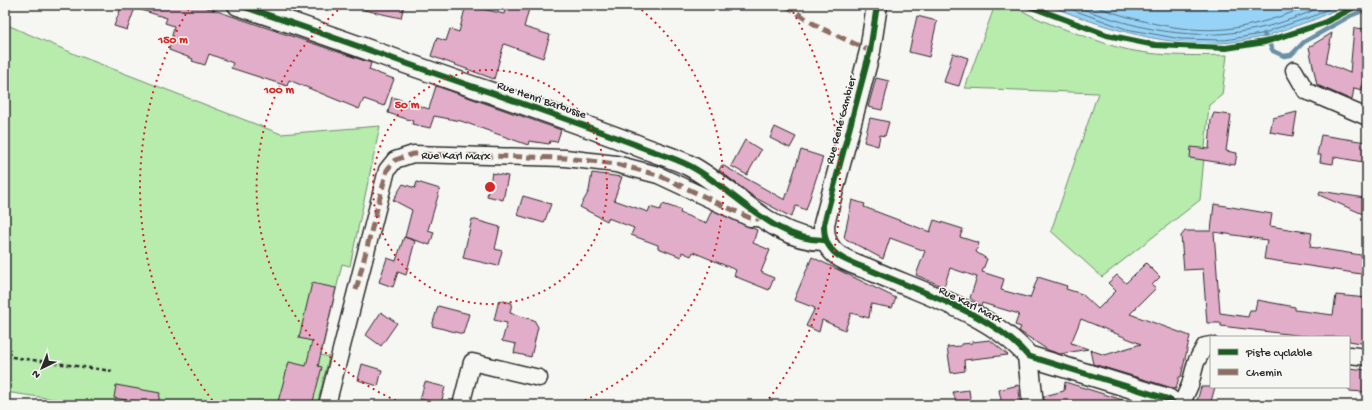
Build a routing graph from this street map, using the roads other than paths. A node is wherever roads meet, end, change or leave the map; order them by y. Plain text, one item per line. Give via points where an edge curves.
1 (238, 5) edge
2 (877, 5) edge
3 (1294, 70) dead end
4 (1367, 118) edge
5 (761, 216) junction
6 (826, 240) junction
7 (1210, 345) edge
8 (1350, 355) edge
9 (1028, 356) junction
10 (1367, 356) edge
11 (539, 378) dead end
12 (327, 405) edge
13 (461, 405) edge
14 (1033, 405) edge
15 (1176, 405) edge
16 (1181, 405) edge

1 - 5 street, Rue Henri Barbusse via 568,119 690,166
2 - 6 street, Rue René Gambier via 870,51 824,224
3 - 4 street via 1306,91
5 - 6 street, Rue Henri Barbusse via 790,234
5 - 12 street, Rue Karl Marx via 757,220 750,218 658,175 616,164 565,158 413,154 395,160 387,170
6 - 9 street, Rue Karl Marx via 837,254 985,322 1014,341
7 - 16 street via 1205,346 1196,362
8 - 10 street
9 - 14 street
9 - 15 street, Rue Karl Marx via 1168,399
11 - 13 street via 472,362

